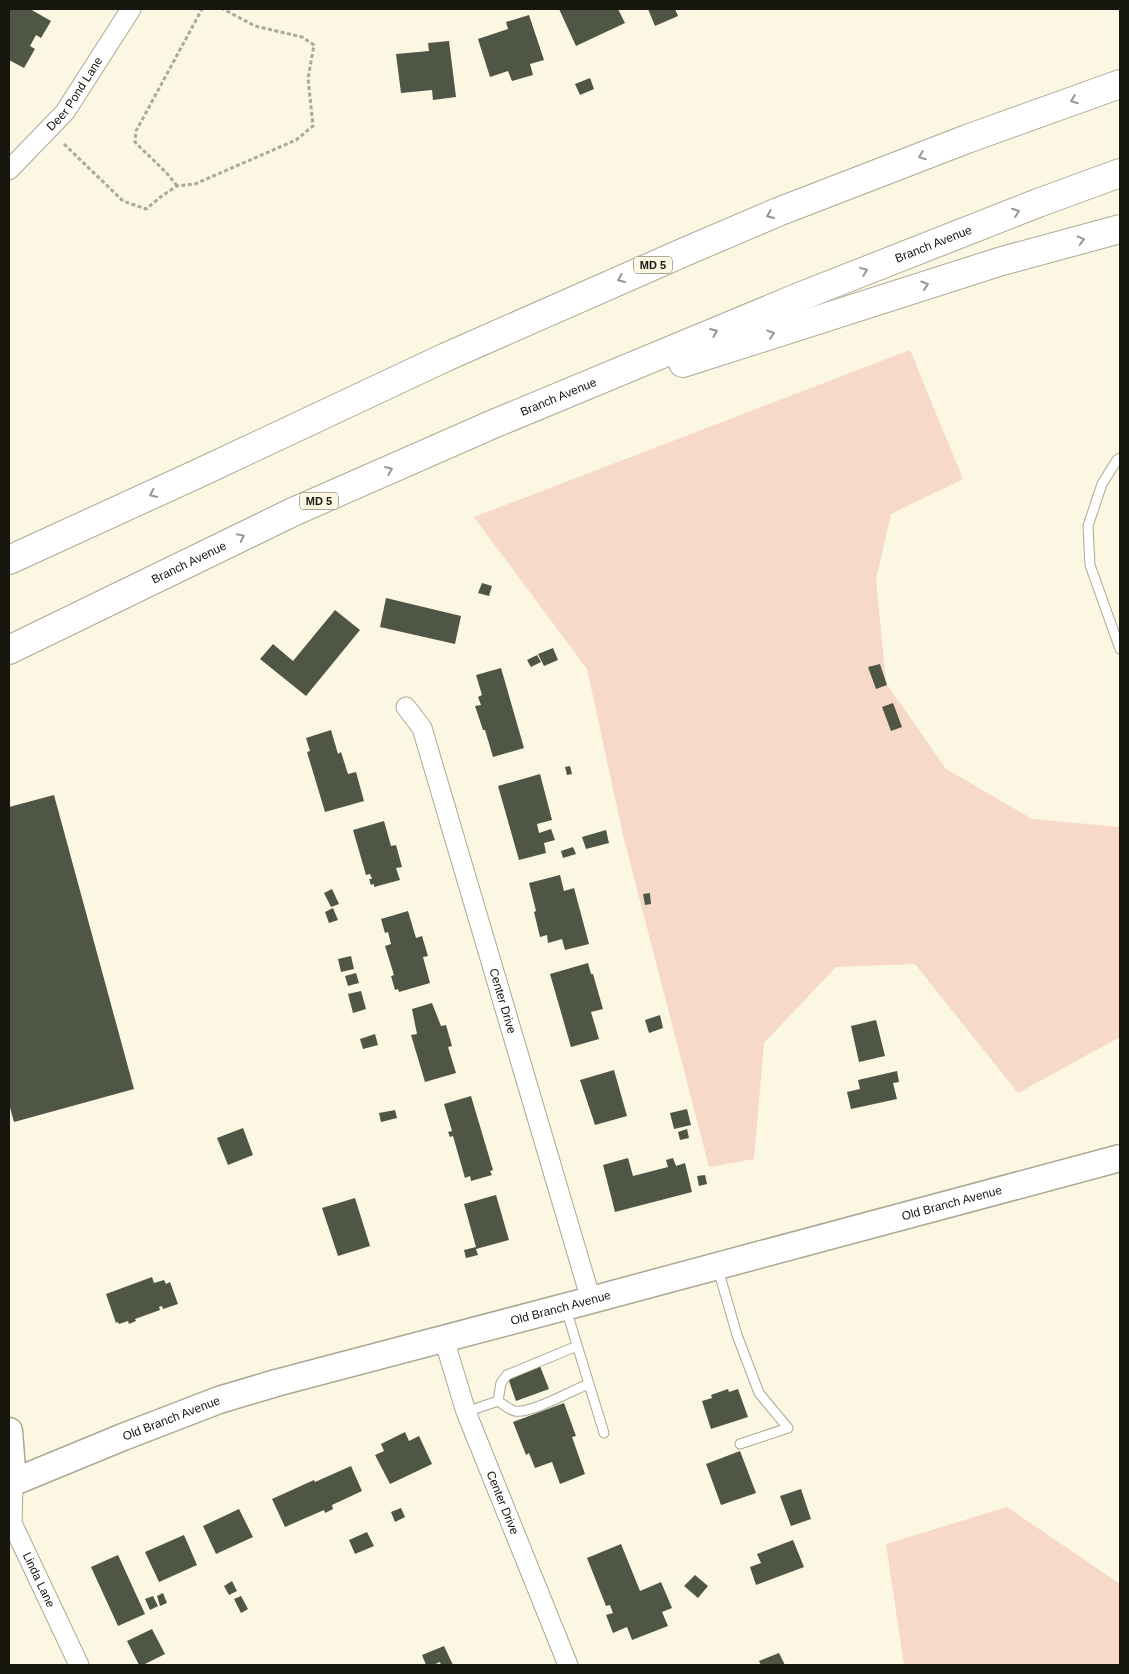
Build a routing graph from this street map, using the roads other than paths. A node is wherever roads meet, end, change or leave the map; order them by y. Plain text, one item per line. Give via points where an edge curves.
1 (131, 9) edge
2 (1120, 84) edge
3 (9, 170) edge
4 (1120, 173) edge
5 (1120, 230) edge
6 (491, 425) junction
7 (1120, 458) edge
8 (96, 520) junction
9 (9, 549) edge
10 (9, 560) edge
11 (150, 582) junction
12 (9, 650) edge
13 (1120, 650) edge
14 (9, 671) edge
15 (406, 706) dead end
16 (1120, 1158) edge
17 (717, 1266) junction
18 (591, 1300) junction
19 (566, 1307) junction
20 (444, 1338) junction
21 (577, 1346) junction
22 (589, 1384) junction
23 (498, 1400) junction
24 (466, 1412) junction
25 (9, 1431) edge
26 (604, 1433) dead end
27 (740, 1444) dead end
28 (11, 1483) edge
29 (79, 1665) edge
30 (568, 1665) edge

1 - 3 street, Deer Pond Lane via 65,112
2 -> 8 highway, MD 5 via 967,138 706,242 553,308
6 -> 4 highway, Branch Avenue / MD 5 via 808,293
6 -> 5 highway via 1002,261
11 -> 6 highway, Branch Avenue / MD 5 via 293,512
7 - 13 lane via 1102,484 1088,526 1090,565
8 - 9 highway
8 - 10 highway, MD 5
11 - 12 highway, Branch Avenue / MD 5
11 - 14 highway
15 - 18 street, Center Drive via 422,728
16 - 17 street, Old Branch Avenue
17 - 18 street, Old Branch Avenue
17 - 27 lane via 737,1335 759,1394 788,1428
18 - 19 street, Old Branch Avenue
19 - 20 street, Old Branch Avenue
19 - 21 lane
20 - 24 street, Center Drive
20 - 28 street, Old Branch Avenue via 219,1400
21 - 22 lane
21 - 23 lane via 507,1375 501,1383
22 - 23 lane via 521,1411 513,1411
22 - 26 lane
23 - 24 lane
24 - 30 street, Center Drive
25 - 28 street, Linda Lane
28 - 29 street, Linda Lane via 12,1523

